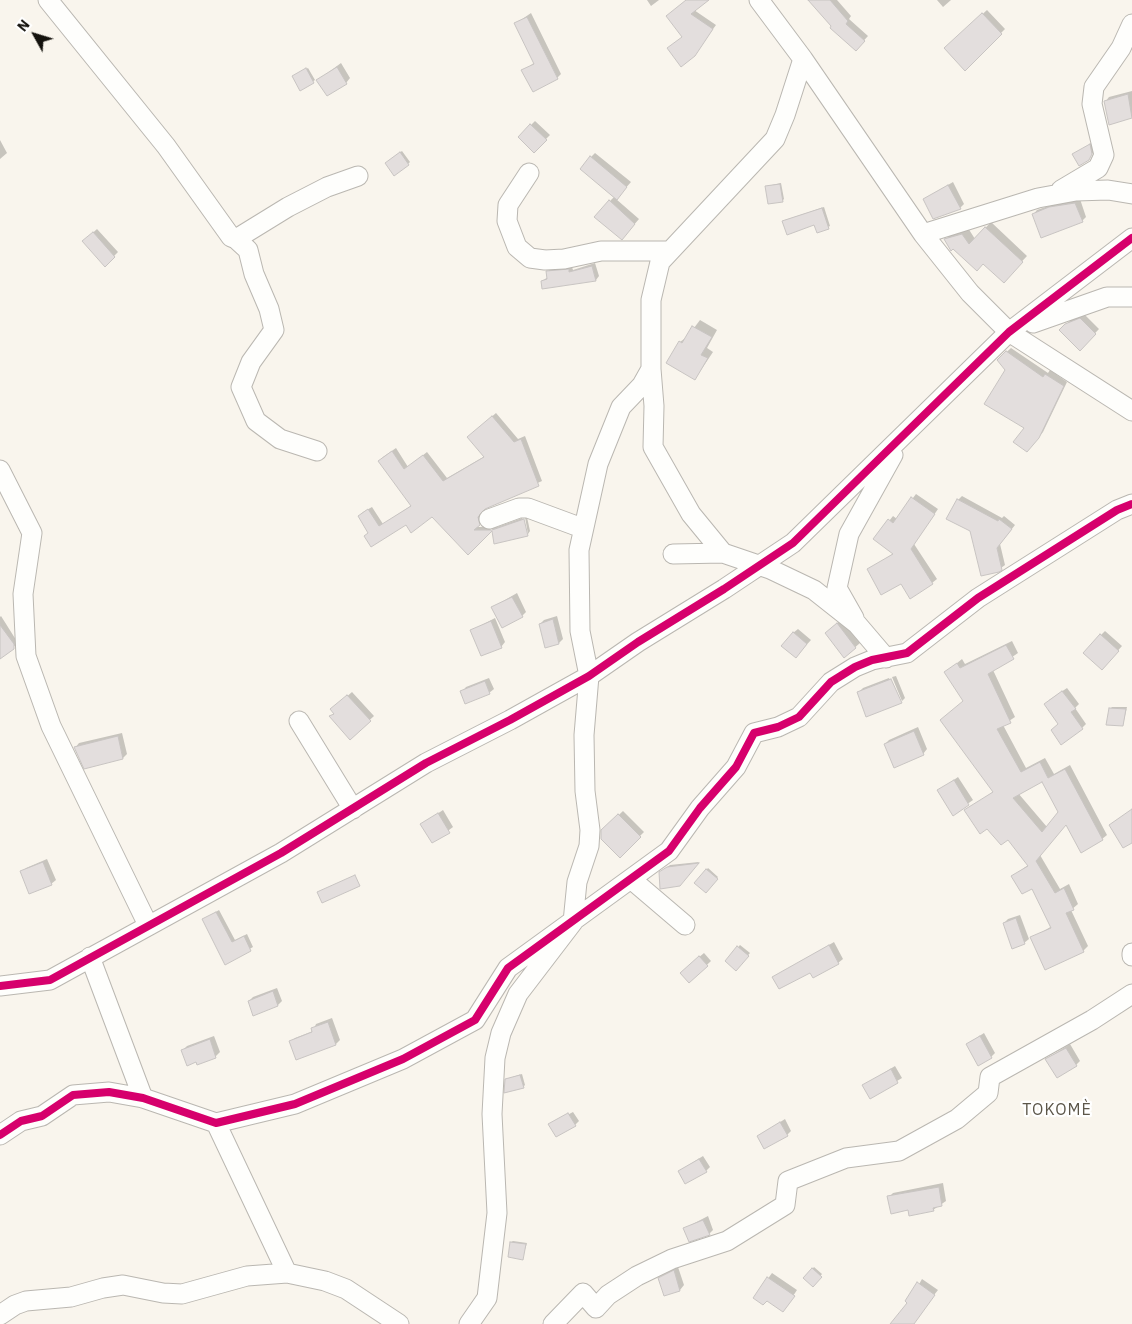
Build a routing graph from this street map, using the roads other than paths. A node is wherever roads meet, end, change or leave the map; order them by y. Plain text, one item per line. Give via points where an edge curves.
1 (48, 0) edge
2 (759, 0) edge
3 (1132, 24) edge
4 (803, 59) junction
5 (529, 173) dead end
6 (358, 176) dead end
7 (1132, 194) edge
8 (1051, 195) junction
9 (923, 234) junction
10 (1132, 238) edge
11 (236, 239) junction
12 (668, 251) junction
13 (1132, 297) edge
14 (1009, 332) junction
15 (651, 369) junction
16 (1132, 411) edge
17 (908, 431) junction
18 (317, 451) dead end
19 (0, 470) edge
20 (1132, 504) edge
21 (490, 519) dead end
22 (582, 528) junction
23 (723, 553) junction
24 (673, 554) dead end
25 (759, 566) junction
26 (857, 624) junction
27 (886, 658) junction
28 (588, 676) junction
29 (299, 721) dead end
30 (353, 809) junction
31 (631, 879) junction
32 (573, 922) junction
33 (148, 925) junction
34 (685, 925) dead end
35 (90, 957) junction
36 (0, 986) edge
37 (1132, 994) edge
38 (143, 1098) junction
39 (216, 1123) junction
40 (0, 1135) edge
41 (286, 1273) junction
42 (0, 1315) edge
43 (399, 1324) edge
44 (469, 1324) edge
45 (553, 1324) edge

1 - 11 street via 166,146 231,237
2 - 4 street
3 - 8 street via 1121,48 1094,87 1092,104 1104,155 1098,168
4 - 9 street
4 - 12 street via 775,139
5 - 12 street via 508,205 507,221 517,247 530,258 564,259 601,251
6 - 11 street via 288,207
7 - 8 street via 1108,190
8 - 9 street
9 - 14 street via 970,293
10 - 14 street
11 - 18 street via 248,250 274,330 251,362 241,387 256,421 280,439
12 - 15 street via 660,262 651,300
13 - 14 street via 1107,297
14 - 16 street
14 - 17 street
15 - 22 street via 642,385 621,407 598,464
15 - 23 street via 653,447 691,514
17 - 25 street via 793,543
17 - 26 street via 849,534 837,588
19 - 33 street via 32,533 22,594 26,656 51,726
20 - 27 street via 1117,510 978,598 907,653
21 - 22 street via 519,508 528,508
22 - 28 street via 579,550 580,632
23 - 24 street
23 - 25 street
25 - 26 street via 814,590
25 - 28 street
26 - 27 street
27 - 31 street via 854,667 831,682 799,717 754,733 736,767 700,808 669,851
28 - 30 street via 426,763
28 - 32 street via 584,735 590,830 589,846 576,882
29 - 30 street
30 - 33 street via 281,854
31 - 32 street
31 - 34 street
32 - 39 street via 508,968 474,1020 403,1059 295,1104
32 - 44 street via 518,994 501,1033 495,1058 492,1114 497,1213 487,1298
33 - 35 street
35 - 36 street via 50,980
35 - 38 street
37 - 45 street via 1092,1020 990,1076 988,1093 957,1119 899,1151 846,1158 788,1181 785,1206 727,1241 672,1259 637,1276 608,1295 596,1308 583,1292
38 - 39 street
38 - 40 street via 109,1092 73,1095 42,1116 21,1121
39 - 41 street
41 - 42 street via 247,1276 182,1294 123,1285 71,1297 26,1301
41 - 43 street via 346,1289

